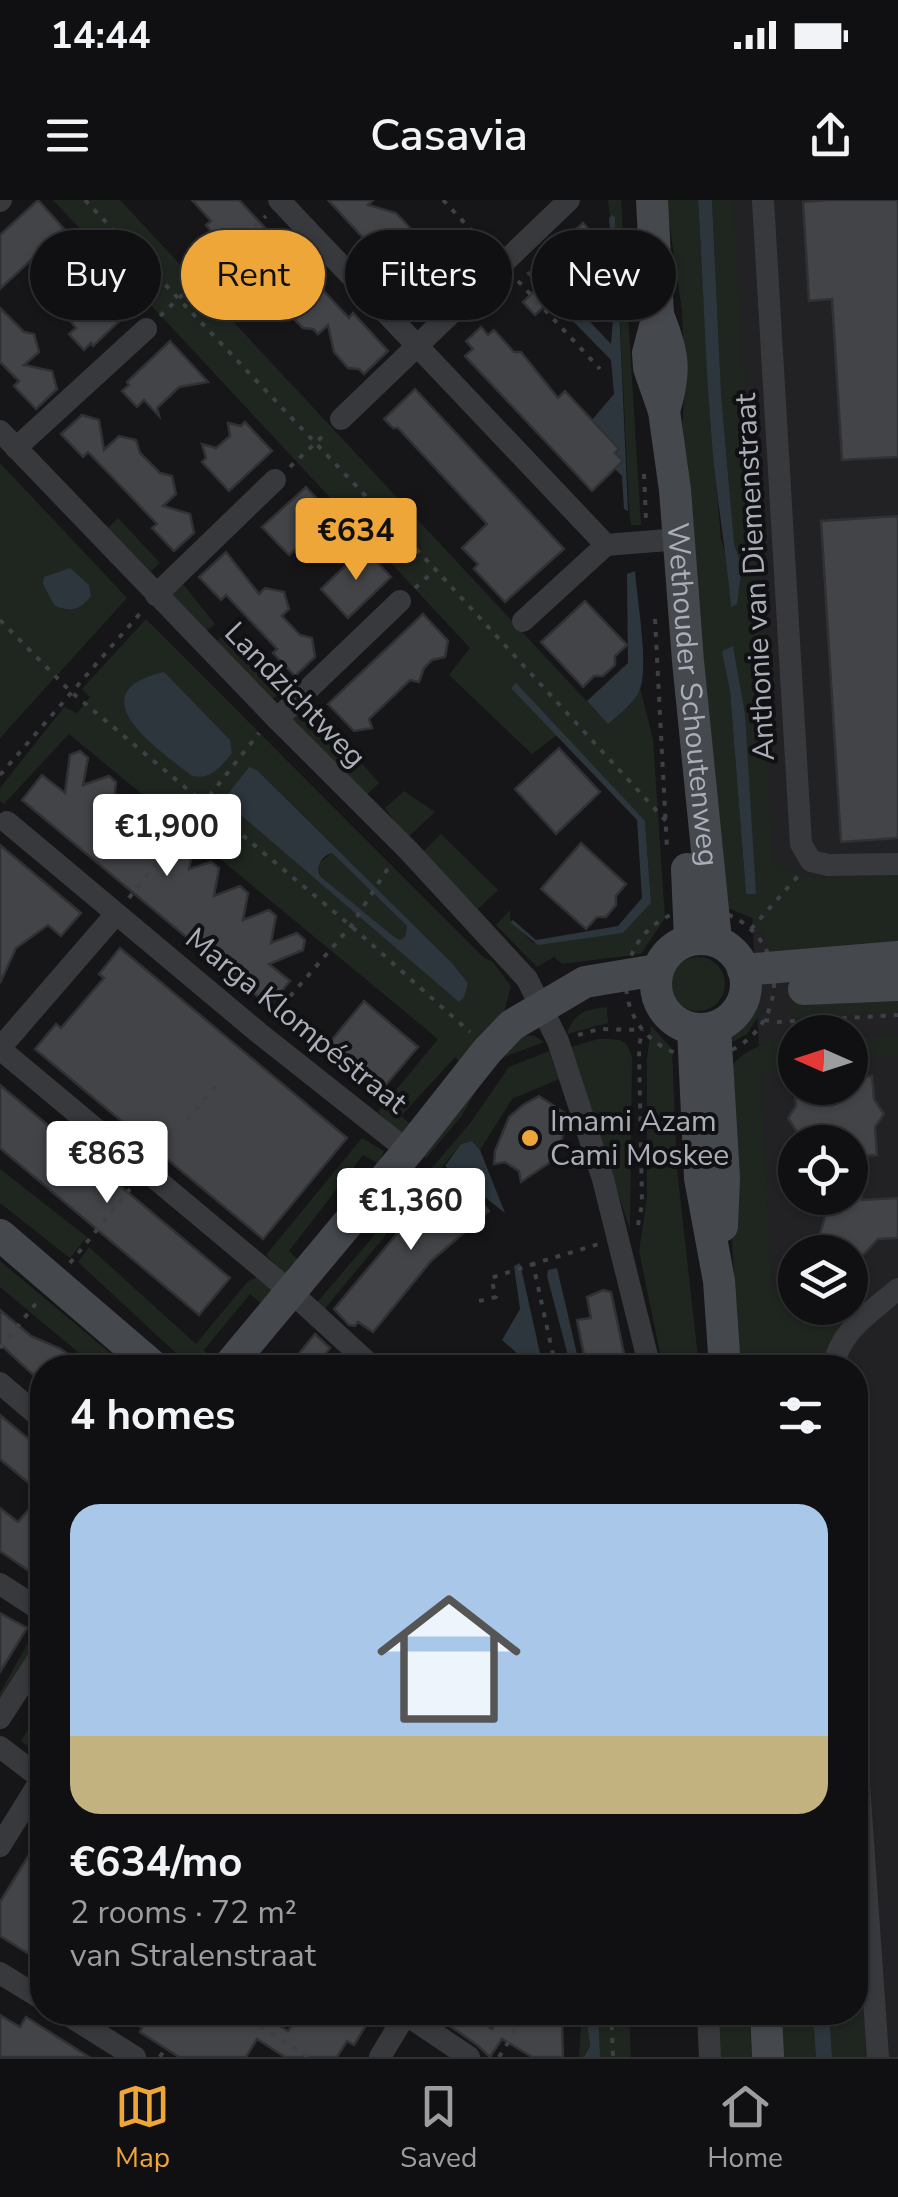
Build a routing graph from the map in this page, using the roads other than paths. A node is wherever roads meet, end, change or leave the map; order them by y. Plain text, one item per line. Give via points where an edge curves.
1 (569, 200) edge
2 (652, 200) edge
3 (763, 200) edge
4 (280, 201) edge
5 (154, 321) road end
6 (417, 348) junction
7 (341, 419) dead end
8 (8, 440) edge
9 (276, 480) road end
10 (672, 540) junction
11 (606, 545) junction
12 (156, 595) junction
13 (400, 601) dead end
14 (523, 621) dead end
15 (277, 720) junction
16 (7, 822) dead end
17 (898, 864) edge
18 (116, 914) junction
19 (702, 925) junction
20 (898, 958) edge
21 (647, 981) junction
22 (898, 984) edge
23 (760, 988) junction
24 (538, 1006) junction
25 (705, 1042) junction
26 (0, 1048) edge
27 (408, 1151) junction
28 (0, 1236) edge
29 (898, 1289) edge
30 (291, 1292) junction
31 (143, 1355) edge
32 (238, 1355) edge
33 (360, 1355) edge
34 (647, 1355) edge
35 (724, 1355) edge
36 (835, 1355) edge
37 (0, 1384) edge
38 (30, 1409) edge
39 (0, 1584) edge
40 (30, 1604) edge
41 (30, 1672) edge
42 (0, 1718) edge
43 (0, 1748) edge
44 (30, 1770) edge
45 (30, 1798) edge
46 (0, 1846) edge
47 (868, 1914) edge
48 (0, 1974) edge
49 (30, 1993) edge
50 (84, 2025) edge
51 (398, 2025) edge
52 (422, 2025) edge
53 (709, 2025) edge
54 (767, 2025) edge
55 (135, 2057) edge
56 (380, 2057) edge
57 (468, 2057) edge
58 (710, 2057) edge
59 (768, 2057) edge
60 (878, 2057) edge

1 - 6 street
2 - 10 street, Wethouder Schoutenweg via 658,315 672,358 664,411
3 - 17 street, Anthonie van Diemenstraat via 801,844 811,861 828,865
4 - 6 street
5 - 8 street
6 - 7 street
6 - 11 street
8 - 12 street, Landzichtweg
9 - 12 street
10 - 11 street
10 - 19 street, Wethouder Schoutenweg via 688,661
11 - 14 street
12 - 15 street, Landzichtweg
13 - 15 street
15 - 24 street, Landzichtweg via 527,979
16 - 18 street, Marga Klompéstraat
18 - 26 street
18 - 27 street, Marga Klompéstraat
19 - 21 street
19 - 23 street
20 - 23 street
21 - 24 street via 585,982
21 - 25 street via 666,1013
22 - 23 street
23 - 25 street
24 - 27 street via 487,1051
24 - 34 street, Landzichtweg via 558,1041 619,1238
25 - 35 street via 700,1178
26 - 30 street
27 - 30 street
28 - 31 street via 66,1269
29 - 36 street via 856,1324
30 - 32 street
30 - 33 street
37 - 38 street
39 - 40 street
41 - 42 street
43 - 44 street
45 - 46 street
47 - 60 street
48 - 49 street
50 - 55 street
51 - 56 street
52 - 57 street
53 - 58 street
54 - 59 street

